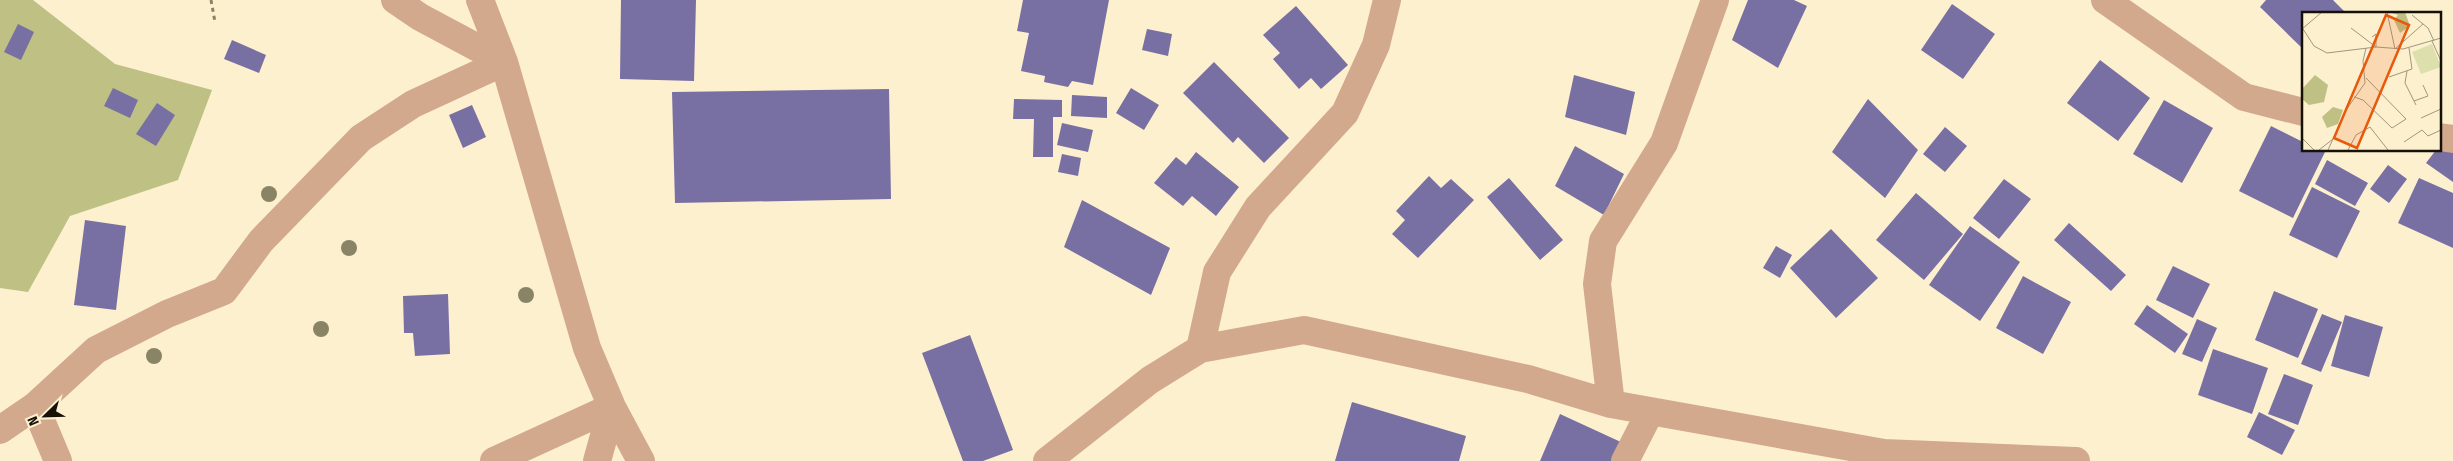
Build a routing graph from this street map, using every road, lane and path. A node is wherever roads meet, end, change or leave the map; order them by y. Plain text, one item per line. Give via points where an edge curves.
1 (211, 0) edge
2 (395, 0) edge
3 (480, 0) edge
4 (1388, 0) edge
5 (1715, 0) edge
6 (2105, 0) edge
7 (215, 22) dead end
8 (504, 62) junction
9 (2302, 112) edge
10 (2440, 137) edge
11 (2453, 138) edge
12 (1200, 349) junction
13 (1611, 404) junction
14 (35, 406) junction
15 (612, 407) junction
16 (1650, 412) junction
17 (0, 430) edge
18 (58, 461) edge
19 (494, 461) edge
20 (597, 461) edge
21 (641, 461) edge
22 (1047, 461) edge
23 (1625, 461) edge
24 (2076, 461) edge

1 - 7 path
2 - 8 street
3 - 8 street
4 - 12 street via 1376,45 1345,113 1258,208 1217,272
5 - 13 street via 1664,143 1603,241 1597,284
6 - 9 street via 2244,97
8 - 14 street via 413,104 361,138 261,241 224,291 167,314 96,350
8 - 15 street via 587,348
10 - 11 street
12 - 13 street via 1304,330 1528,379
12 - 22 street via 1150,380
13 - 16 street
14 - 17 street
14 - 18 street
15 - 19 street
15 - 20 street
15 - 21 street
16 - 23 street
16 - 24 street via 1884,453

